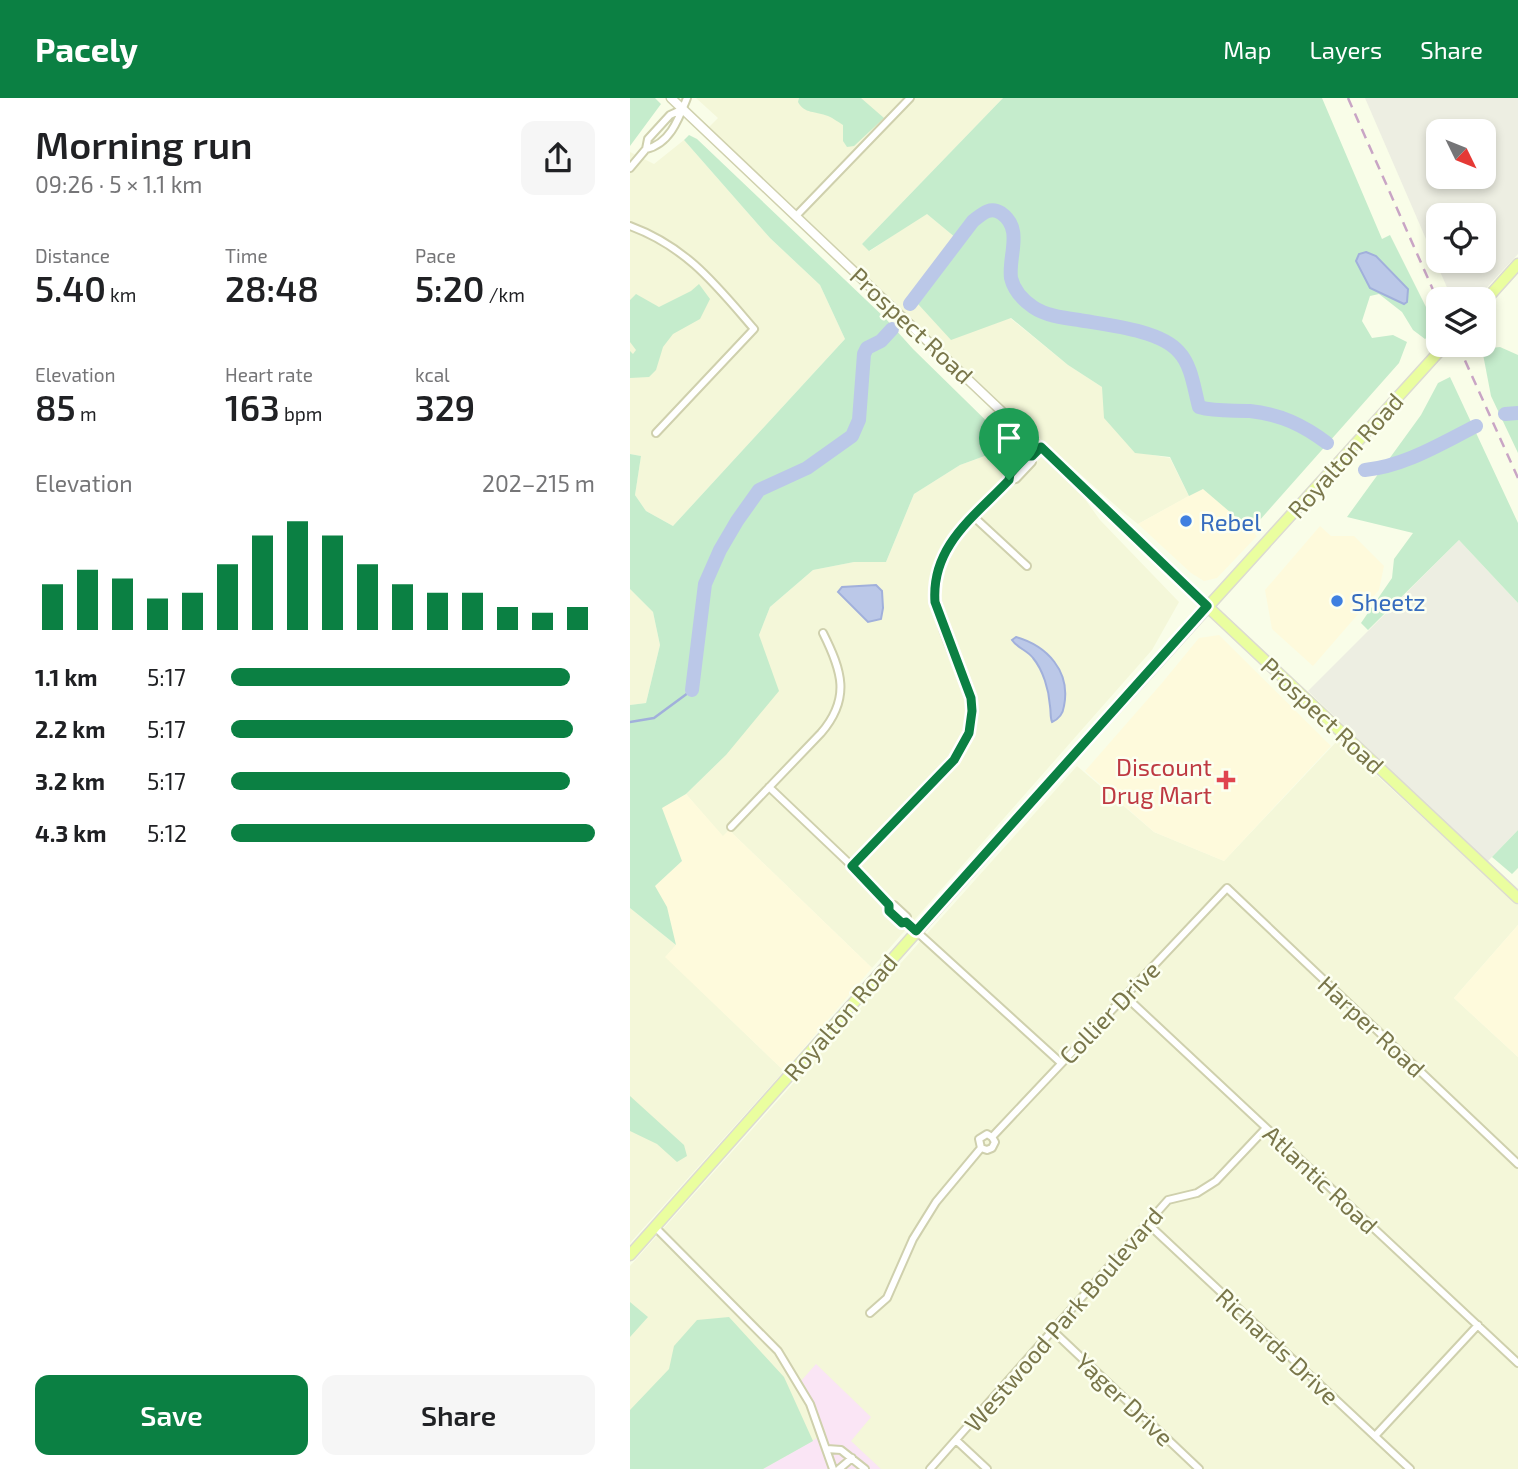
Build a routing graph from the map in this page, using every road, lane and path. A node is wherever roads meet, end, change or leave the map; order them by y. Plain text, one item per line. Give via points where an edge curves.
1 (671, 98) edge
2 (687, 98) edge
3 (910, 98) edge
4 (683, 109) junction
5 (646, 149) junction
6 (630, 168) edge
7 (796, 216) junction
8 (630, 226) edge
9 (1518, 264) edge
10 (1496, 289) edge
11 (1434, 357) edge
12 (656, 433) dead end
13 (1041, 447) junction
14 (974, 517) junction
15 (1027, 566) dead end
16 (1207, 606) junction
17 (823, 633) dead end
18 (769, 787) junction
19 (731, 827) dead end
20 (852, 866) junction
21 (1227, 888) joint
22 (1518, 898) edge
23 (916, 931) junction
24 (1124, 995) junction
25 (1060, 1062) junction
26 (1266, 1128) junction
27 (992, 1137) junction
28 (981, 1148) junction
29 (1518, 1164) edge
30 (1147, 1223) junction
31 (655, 1227) junction
32 (630, 1255) edge
33 (870, 1313) dead end
34 (1478, 1325) junction
35 (1051, 1329) junction
36 (1518, 1363) edge
37 (1375, 1436) junction
38 (956, 1440) junction
39 (827, 1449) junction
40 (852, 1458) junction
41 (836, 1469) edge
42 (866, 1469) edge
43 (930, 1469) edge
44 (987, 1469) edge
45 (1199, 1469) edge
46 (1410, 1469) edge

1 - 4 street, Prospect Road
2 - 4 street
3 - 7 street
4 - 5 street via 655,131
4 - 5 street via 676,126 656,147
4 - 7 street, Prospect Road
5 - 6 street
7 - 13 street, Prospect Road
8 - 12 street via 677,250 701,269 754,329
9 - 10 main road
11 - 16 main road, Royalton Road
13 - 14 street via 1016,479 1009,480
13 - 16 street, Prospect Road
14 - 15 street
14 - 20 street via 947,547 934,585 937,610 971,698 969,733 954,760
16 - 22 main road, Prospect Road
16 - 23 main road, Royalton Road
17 - 18 street via 840,674 837,709 821,733
18 - 19 street
18 - 20 street
20 - 23 street
21 - 24 street, Collier Drive
21 - 29 street, Harper Road
23 - 25 street
23 - 31 main road, Royalton Road
24 - 25 street, Collier Drive
24 - 26 street, Atlantic Road
25 - 27 street, Collier Drive
26 - 30 street, Westwood Park Boulevard via 1216,1181 1197,1193 1168,1200
26 - 34 street, Atlantic Road
27 - 28 street, Collier Drive via 992,1148
27 - 28 street, Collier Drive via 981,1136
28 - 33 street, Collier Drive via 936,1202 913,1239 887,1298
30 - 35 street, Westwood Park Boulevard
30 - 37 street, Richards Drive
31 - 32 main road, Royalton Road
31 - 39 street via 778,1351 810,1404
34 - 36 street, Atlantic Road
34 - 37 street
35 - 38 street, Westwood Park Boulevard
35 - 45 street, Yager Drive
37 - 46 street, Richards Drive
38 - 43 street, Westwood Park Boulevard
38 - 44 street
39 - 40 street via 841,1450
39 - 41 street
40 - 41 street
40 - 42 street

